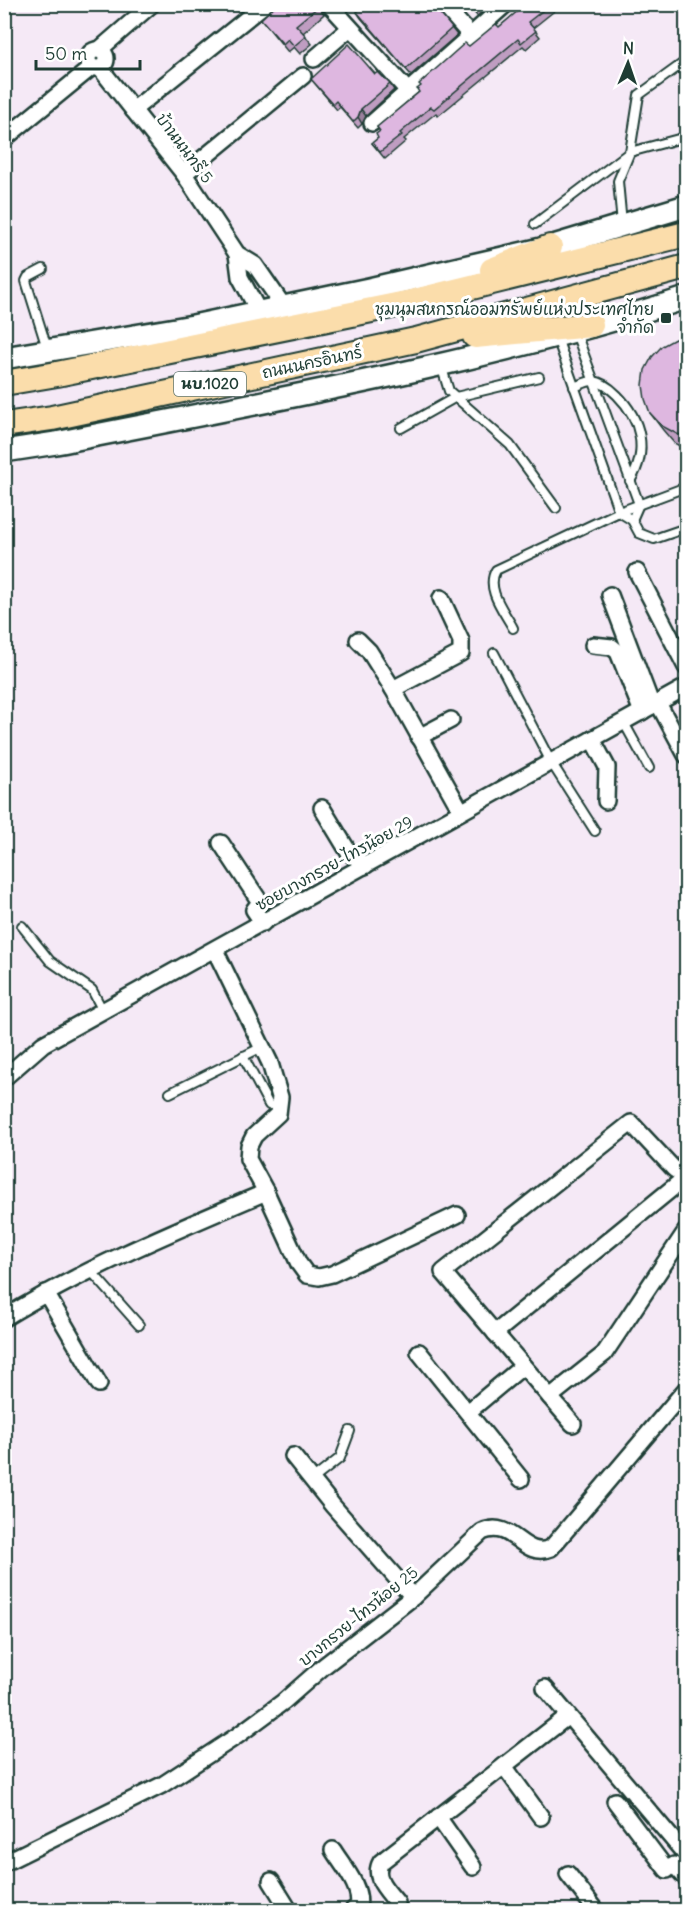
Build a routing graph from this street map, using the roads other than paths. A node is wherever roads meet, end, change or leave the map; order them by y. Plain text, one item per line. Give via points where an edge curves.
1 (152, 4) edge
2 (265, 4) edge
3 (329, 4) edge
4 (443, 4) edge
5 (506, 4) edge
6 (350, 28) junction
7 (471, 36) junction
8 (314, 59) dead end
9 (687, 61) edge
10 (96, 67) junction
11 (303, 76) dead end
12 (408, 91) junction
13 (133, 110) junction
14 (372, 123) dead end
15 (687, 137) edge
16 (4, 139) edge
17 (630, 152) junction
18 (184, 174) junction
19 (687, 206) edge
20 (535, 224) dead end
21 (622, 226) junction
22 (687, 234) edge
23 (550, 247) junction
24 (237, 254) junction
25 (687, 267) edge
26 (43, 269) dead end
27 (687, 298) edge
28 (411, 302) junction
29 (284, 307) junction
30 (259, 312) junction
31 (574, 330) junction
32 (416, 340) junction
33 (48, 352) junction
34 (4, 358) edge
35 (441, 364) junction
36 (539, 377) dead end
37 (592, 381) junction
38 (4, 383) edge
39 (574, 387) junction
40 (456, 397) junction
41 (4, 425) edge
42 (401, 428) dead end
43 (4, 451) edge
44 (630, 481) junction
45 (687, 487) edge
46 (639, 504) junction
47 (556, 508) dead end
48 (619, 512) junction
49 (632, 520) junction
50 (687, 528) edge
51 (637, 572) dead end
52 (610, 594) dead end
53 (441, 598) dead end
54 (513, 628) dead end
55 (358, 640) dead end
56 (593, 645) dead end
57 (494, 653) dead end
58 (687, 667) edge
59 (687, 687) edge
60 (393, 689) junction
61 (651, 707) junction
62 (451, 720) dead end
63 (623, 722) junction
64 (419, 737) junction
65 (592, 739) junction
66 (687, 755) edge
67 (551, 762) junction
68 (649, 768) dead end
69 (606, 801) dead end
70 (322, 808) dead end
71 (461, 812) junction
72 (595, 831) dead end
73 (221, 843) dead end
74 (365, 866) junction
75 (262, 923) junction
76 (22, 926) dead end
77 (215, 950) junction
78 (103, 1011) junction
79 (262, 1047) junction
80 (243, 1056) junction
81 (4, 1078) edge
82 (170, 1093) dead end
83 (269, 1105) dead end
84 (687, 1177) edge
85 (266, 1192) junction
86 (457, 1215) dead end
87 (687, 1231) edge
88 (91, 1271) junction
89 (46, 1293) junction
90 (4, 1318) edge
91 (139, 1326) dead end
92 (495, 1333) junction
93 (419, 1352) dead end
94 (523, 1366) junction
95 (99, 1384) dead end
96 (687, 1389) edge
97 (550, 1397) junction
98 (468, 1412) junction
99 (573, 1424) dead end
100 (350, 1431) dead end
101 (293, 1456) dead end
102 (521, 1479) dead end
103 (312, 1480) junction
104 (412, 1596) junction
105 (545, 1688) dead end
106 (568, 1716) junction
107 (504, 1766) junction
108 (615, 1801) dead end
109 (438, 1817) junction
110 (541, 1817) dead end
111 (333, 1850) dead end
112 (4, 1863) edge
113 (676, 1863) edge
114 (473, 1867) dead end
115 (568, 1875) dead end
116 (687, 1878) edge
117 (271, 1881) dead end
118 (397, 1903) dead end
119 (289, 1911) edge
120 (352, 1911) edge
121 (596, 1911) edge

1 - 10 street via 99,50 89,53 87,61
2 - 13 street
3 - 6 street
4 - 7 street
5 - 7 street
6 - 8 street
6 - 12 street
7 - 12 street
9 - 17 lane via 639,95
10 - 13 street, บ้านนนทรี 5
10 - 16 street
11 - 18 street
12 - 14 street
13 - 18 street, บ้านนนทรี 5
15 - 17 lane
17 - 20 lane
17 - 21 lane via 618,181
18 - 24 street, บ้านนนทรี 5
19 - 21 main road
21 - 23 main road
22 - 28 main road, นบ.1020
23 - 28 main road
23 - 29 main road
24 - 29 street, บ้านนนทรี 5 via 255,265
24 - 30 street, บ้านนนทรี 5 via 240,277
25 - 32 main road, ถนนนครอินทร์ / นบ.1020
26 - 33 lane via 26,281
27 - 31 main road, ถนนนครอินทร์ / นบ.1020
28 - 38 main road, นบ.1020
29 - 30 main road
30 - 33 main road
31 - 32 main road
31 - 35 main road, ถนนนครอินทร์ / นบ.1020
31 - 37 lane
31 - 39 lane
32 - 41 main road, ถนนนครอินทร์ / นบ.1020
33 - 34 main road
35 - 40 lane via 449,391
35 - 43 main road, ถนนนครอินทร์ / นบ.1020
36 - 40 lane
37 - 39 lane
37 - 44 lane
37 - 44 lane via 612,390 638,427 640,458
39 - 48 lane
40 - 42 lane
40 - 47 lane via 510,446
44 - 46 lane
45 - 46 lane
46 - 48 lane
46 - 49 lane
48 - 49 lane
48 - 54 lane via 496,570 492,576 493,591
49 - 50 lane via 639,533 654,539
51 - 58 street
52 - 61 street
53 - 60 street via 461,641 461,653
55 - 60 street
56 - 61 street via 612,647 618,652
57 - 67 lane
59 - 61 street, ซอยบางกรวย-ไทรน้อย 29
60 - 64 street
61 - 63 street, ซอยบางกรวย-ไทรน้อย 29
61 - 66 street
62 - 64 street
63 - 65 street, ซอยบางกรวย-ไทรน้อย 29
63 - 68 lane
64 - 71 street
65 - 67 street, ซอยบางกรวย-ไทรน้อย 29
65 - 69 street via 607,767
67 - 71 street, ซอยบางกรวย-ไทรน้อย 29
67 - 72 lane
70 - 74 street via 348,850
71 - 74 street, ซอยบางกรวย-ไทรน้อย 29
73 - 75 street via 260,902 254,910
74 - 75 street, ซอยบางกรวย-ไทรน้อย 29
75 - 77 street, ซอยบางกรวย-ไทรน้อย 29
76 - 78 lane via 50,961 92,990
77 - 78 street, ซอยบางกรวย-ไทรน้อย 29
77 - 79 street
78 - 81 street, ซอยบางกรวย-ไทรน้อย 29 via 43,1044
79 - 80 lane
79 - 85 street via 280,1097 278,1114 254,1136 248,1159
80 - 82 lane
80 - 83 lane
84 - 92 street
84 - 92 street via 674,1169 631,1123 443,1272
85 - 86 street via 298,1264 307,1275 319,1277
85 - 88 street
87 - 97 street via 604,1354
88 - 89 street
88 - 91 lane
89 - 90 street
89 - 95 street
92 - 94 street
93 - 98 street
94 - 97 street
94 - 98 street
96 - 104 street, บางกรวย-ไทรน้อย 25 via 551,1548 533,1550 503,1530 490,1528
97 - 99 street
98 - 102 street
100 - 103 lane via 340,1458
101 - 103 street
103 - 104 street
104 - 112 street, บางกรวย-ไทรน้อย 25 via 284,1702 172,1779
105 - 106 street
106 - 107 street
106 - 113 street
107 - 109 street
107 - 110 street
108 - 113 street
109 - 114 street
109 - 118 street via 377,1869 378,1877
111 - 120 street via 357,1889 360,1901
113 - 116 street
115 - 121 street
117 - 119 street

